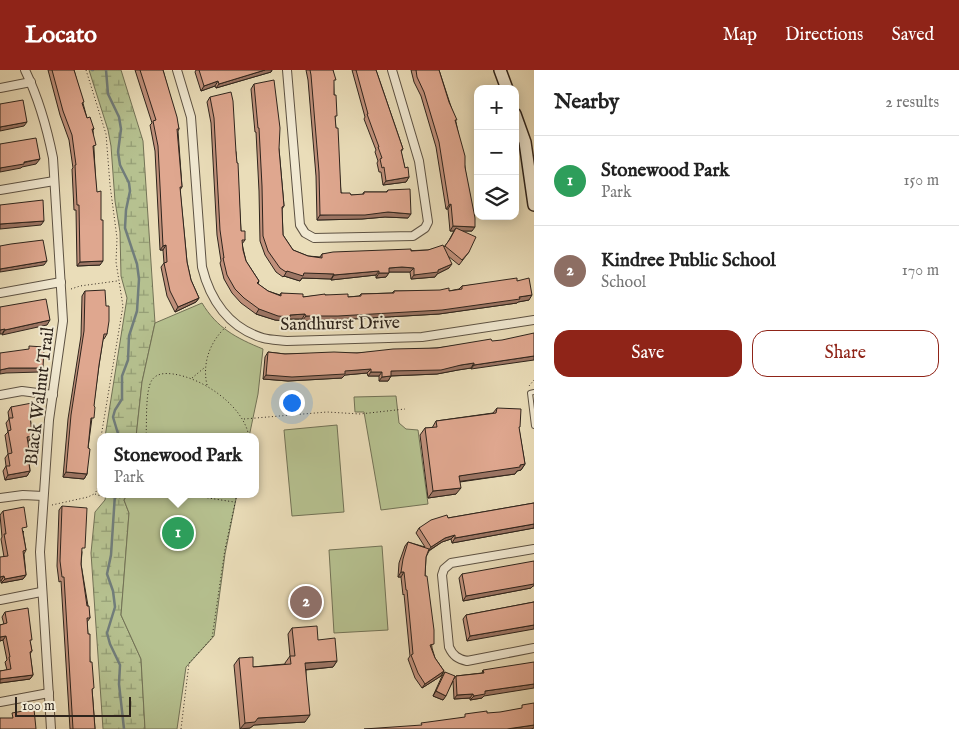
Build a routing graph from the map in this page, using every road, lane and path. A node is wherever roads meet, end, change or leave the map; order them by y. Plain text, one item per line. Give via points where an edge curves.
1 (25, 70) edge
2 (86, 70) edge
3 (176, 70) edge
4 (288, 70) edge
5 (392, 70) edge
6 (500, 70) edge
7 (31, 82) junction
8 (506, 85) edge
9 (0, 88) edge
10 (519, 122) edge
11 (529, 142) edge
12 (54, 181) junction
13 (0, 190) edge
14 (534, 205) edge
15 (118, 280) junction
16 (61, 282) junction
17 (71, 289) dead end
18 (0, 293) edge
19 (534, 320) edge
20 (232, 321) junction
21 (204, 356) dead end
22 (208, 358) junction
23 (205, 368) junction
24 (191, 379) junction
25 (208, 386) junction
26 (534, 392) edge
27 (0, 395) edge
28 (53, 395) junction
29 (405, 409) dead end
30 (243, 420) junction
31 (534, 426) edge
32 (102, 433) edge
33 (146, 433) edge
34 (248, 433) edge
35 (97, 488) edge
36 (95, 494) joint
37 (44, 496) junction
38 (0, 498) edge
39 (209, 498) edge
40 (236, 498) edge
41 (235, 502) junction
42 (52, 505) dead end
43 (534, 549) edge
44 (41, 592) junction
45 (0, 600) edge
46 (534, 648) edge
47 (49, 693) junction
48 (0, 702) edge
49 (51, 729) edge
50 (181, 729) edge

1 - 7 street, Black Walnut Trail
2 - 15 path via 106,134
3 - 20 street, Sandhurst Drive via 191,116 206,285
4 - 5 street via 300,225 314,238 413,236 428,222 419,161
6 - 8 street
7 - 9 street
7 - 12 street, Black Walnut Trail via 50,145
10 - 11 street
11 - 14 street
12 - 13 street
12 - 16 street, Black Walnut Trail
15 - 17 path
15 - 32 path via 123,306
16 - 18 street
16 - 28 street, Black Walnut Trail via 63,321
19 - 20 street, Sandhurst Drive via 422,337 286,341 250,333
20 - 22 path via 211,344
21 - 22 path
22 - 23 path
23 - 24 path
23 - 25 path
24 - 25 path
24 - 33 path via 156,375 148,391
25 - 30 path
26 - 31 lane via 530,393
27 - 28 street via 22,392
28 - 37 street, Black Walnut Trail
29 - 30 path
30 - 34 path
35 - 36 path
36 - 42 path
37 - 38 street
37 - 44 street, Black Walnut Trail
39 - 41 path
40 - 41 path
41 - 50 path via 212,638 189,663
43 - 46 street via 451,563 442,575 449,647 457,658 467,660
44 - 45 street
44 - 47 street, Black Walnut Trail
47 - 48 street
47 - 49 street, Black Walnut Trail

